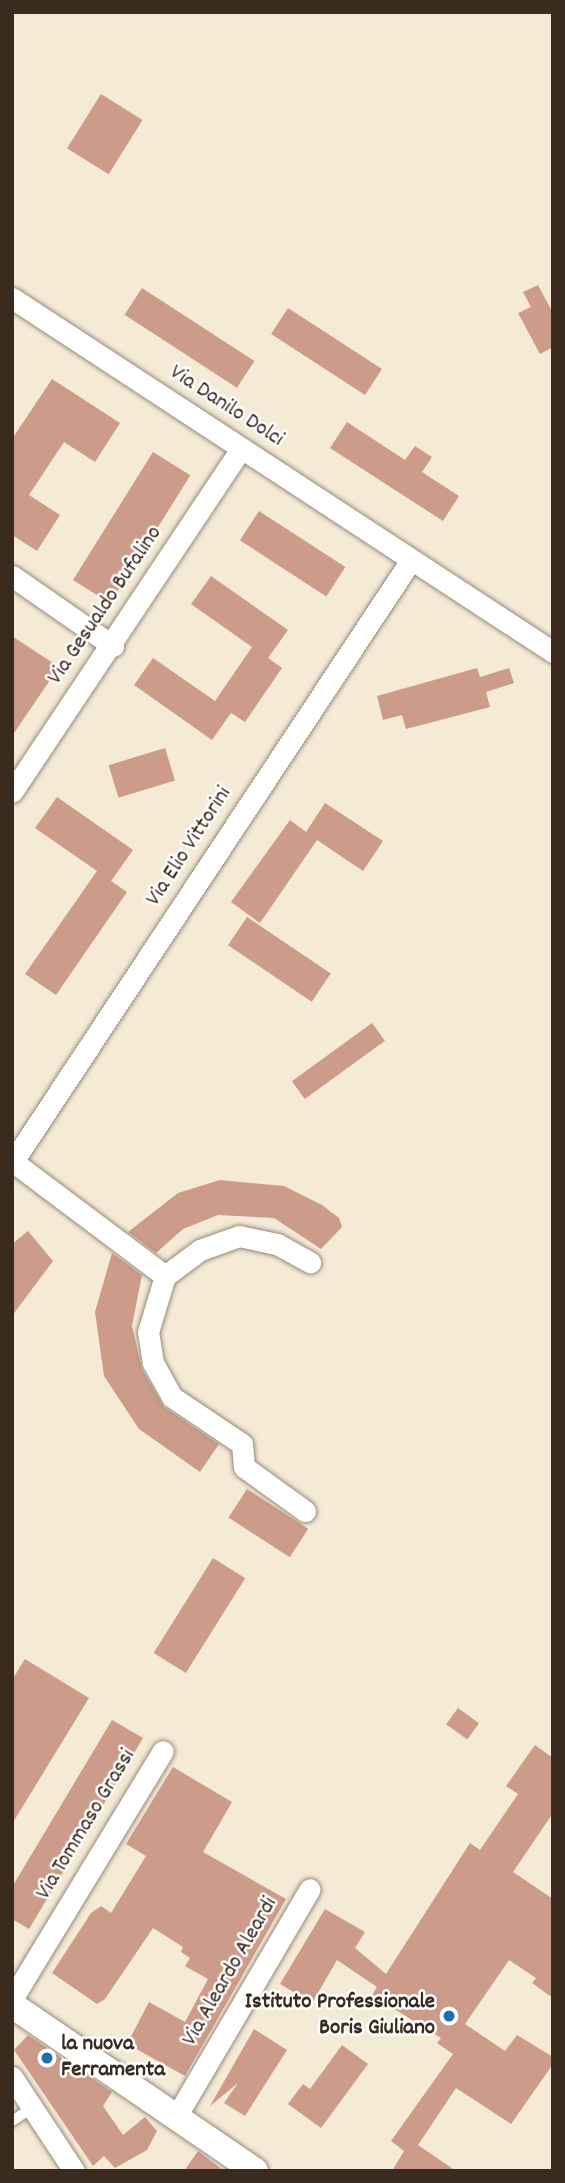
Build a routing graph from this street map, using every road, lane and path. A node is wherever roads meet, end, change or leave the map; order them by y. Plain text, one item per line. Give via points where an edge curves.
1 (12, 298) edge
2 (241, 449) junction
3 (411, 560) junction
4 (12, 576) edge
5 (113, 646) junction
6 (553, 652) edge
7 (12, 792) edge
8 (13, 1162) edge
9 (310, 1262) dead end
10 (165, 1276) junction
11 (304, 1511) dead end
12 (163, 1751) dead end
13 (310, 1889) dead end
14 (12, 1999) edge
15 (12, 2005) edge
16 (12, 2077) edge
17 (32, 2108) junction
18 (176, 2117) junction
19 (12, 2121) edge
20 (74, 2171) edge
21 (255, 2171) edge

1 - 2 street, Via Danilo Dolci
2 - 3 street, Via Danilo Dolci
2 - 5 street, Via Gesualdo Bufalino
3 - 6 street, Via Danilo Dolci
3 - 8 street, Via Elio Vittorini
4 - 5 street
5 - 7 street, Via Gesualdo Bufalino
8 - 10 street
9 - 10 street via 277,1244 239,1236 200,1250
10 - 11 street via 148,1332 152,1363 172,1397 242,1444 244,1467
12 - 14 street, Via Tommaso Grassi
13 - 18 street, Via Aleardo Aleardi
15 - 18 street
16 - 17 street
17 - 19 lane
17 - 20 street
18 - 21 street

